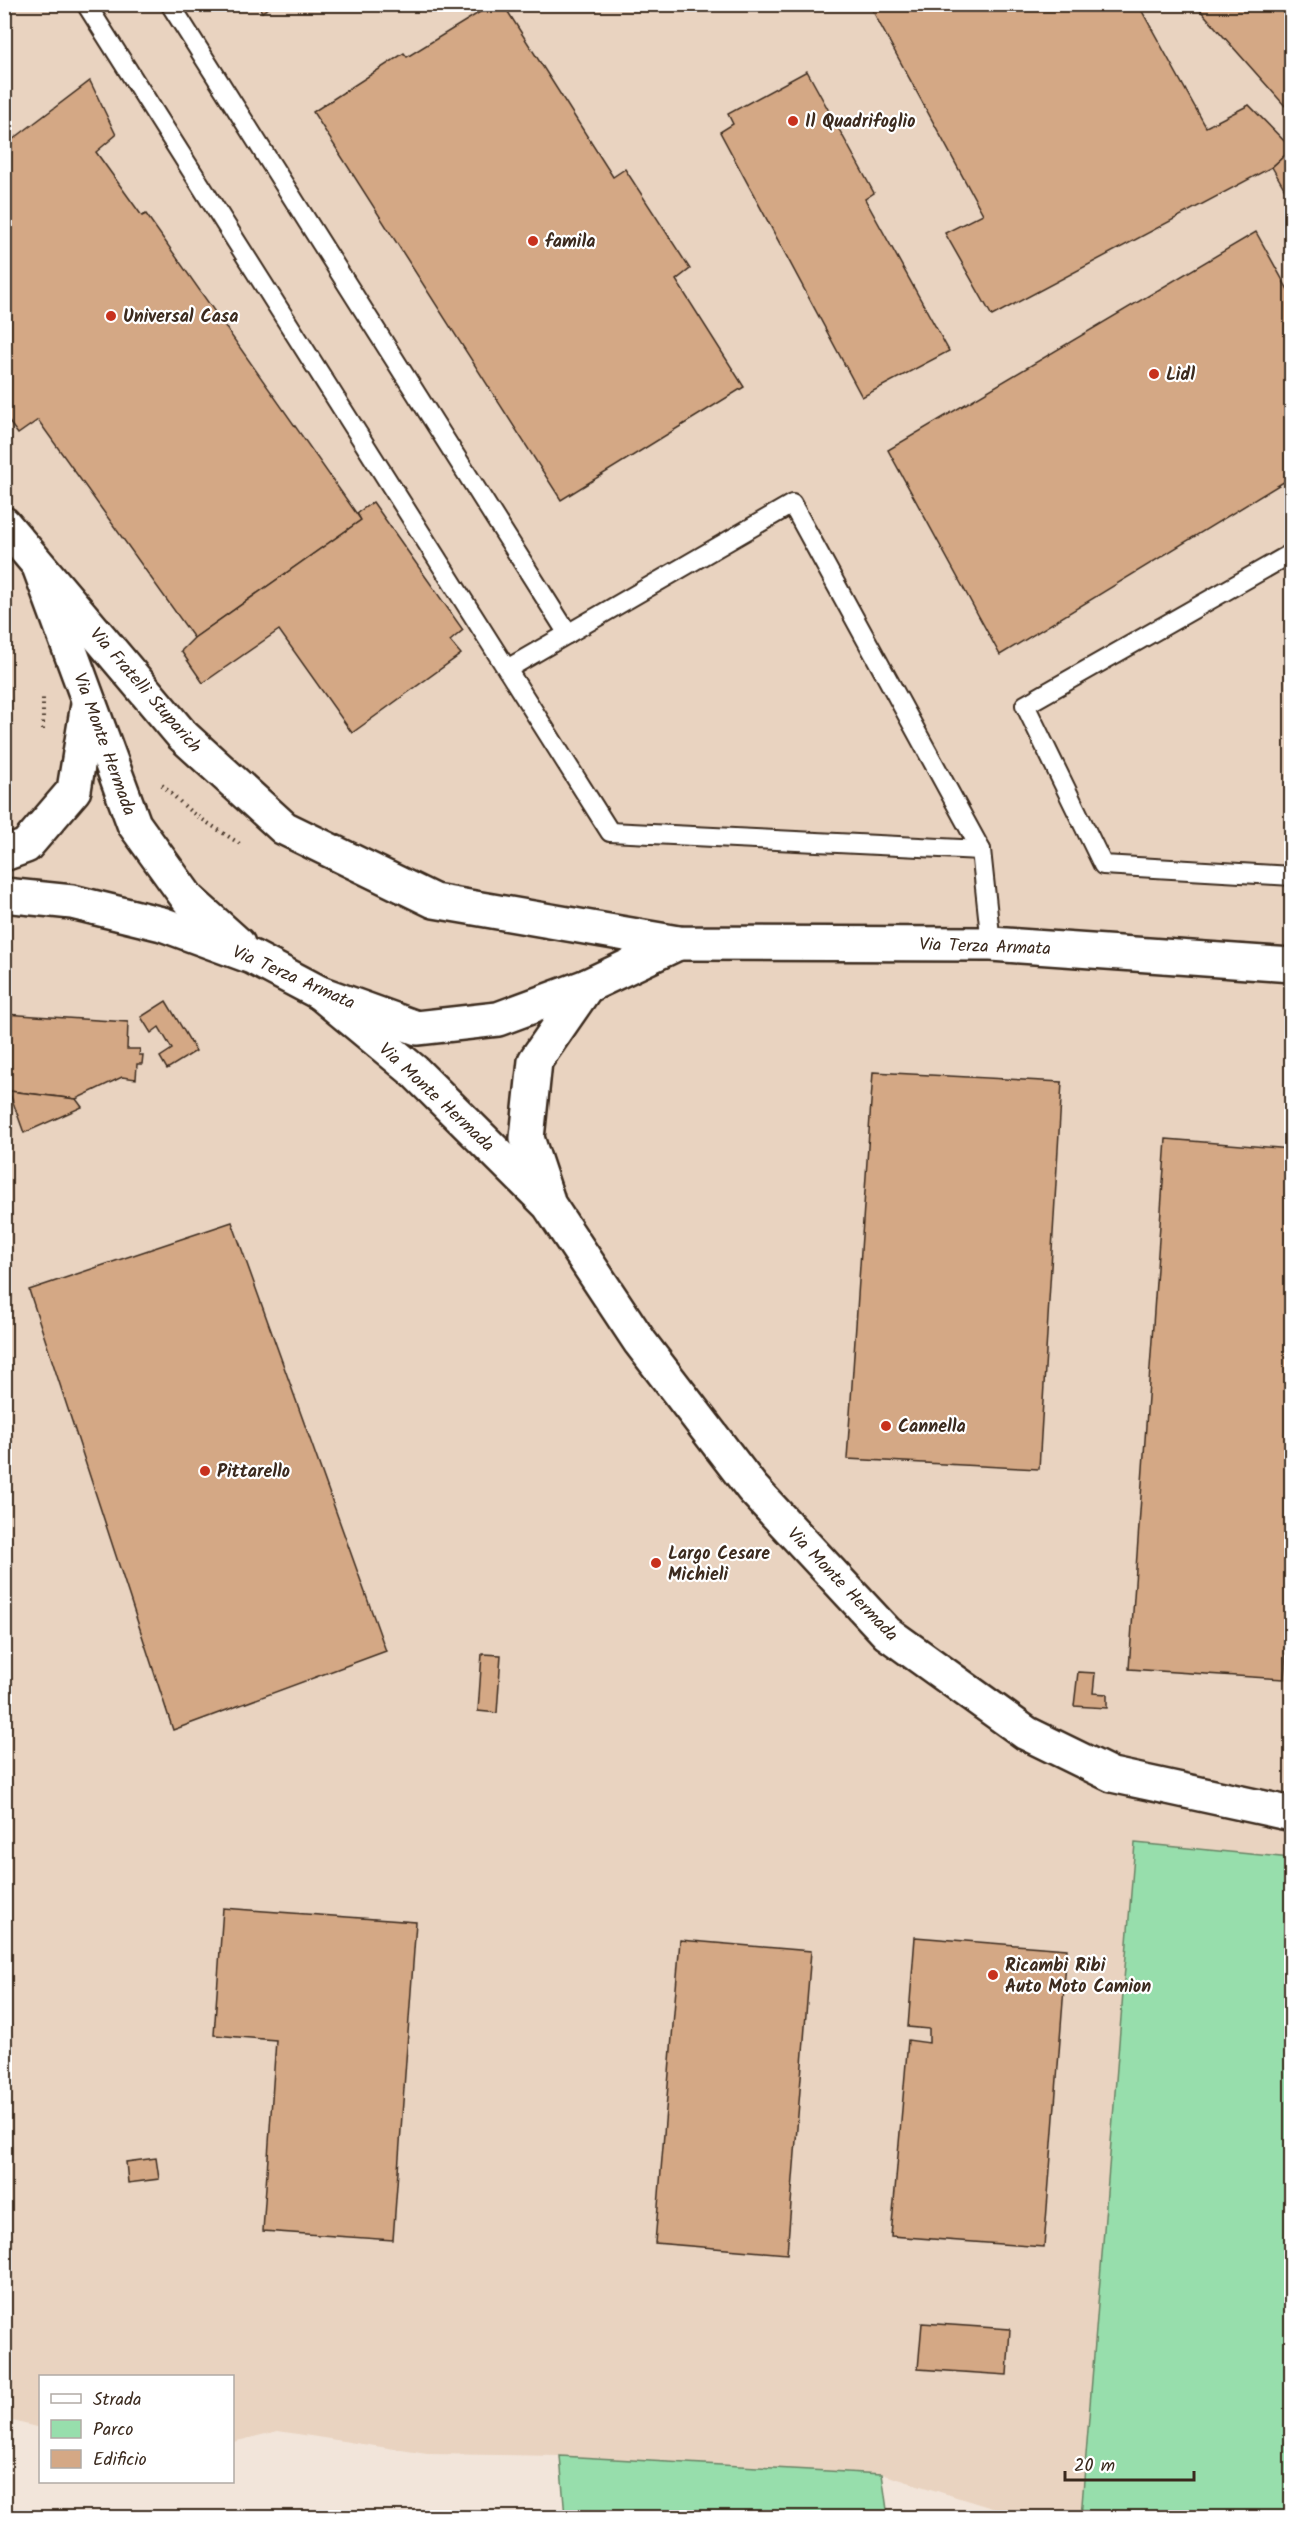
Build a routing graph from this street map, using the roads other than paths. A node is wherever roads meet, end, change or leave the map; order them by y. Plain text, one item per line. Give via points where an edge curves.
1 (86, 4) edge
2 (170, 4) edge
3 (4, 524) edge
4 (1292, 553) edge
5 (38, 565) junction
6 (568, 634) junction
7 (507, 669) junction
8 (89, 699) junction
9 (981, 850) junction
10 (4, 854) edge
11 (1292, 876) edge
12 (4, 895) edge
13 (434, 901) joint
14 (678, 943) junction
15 (991, 944) junction
16 (252, 957) junction
17 (1292, 964) edge
18 (587, 986) junction
19 (320, 993) junction
20 (549, 1205) junction
21 (1292, 1814) edge

1 - 7 lane
2 - 6 lane
3 - 5 street, Via Fratelli Stuparich
4 - 11 lane via 1025,705 1103,865
5 - 8 street, Via Monte Hermada
5 - 13 street, Via Fratelli Stuparich via 182,735 284,828
6 - 7 lane
6 - 9 lane via 792,504
7 - 9 lane via 610,832
8 - 10 street via 74,790 26,846
8 - 16 street, Via Monte Hermada via 134,824 188,899
9 - 15 lane
12 - 16 street, Via Terza Armata via 72,902 162,924
13 - 14 street, Via Terza Armata
14 - 15 street, Via Terza Armata
14 - 18 street, Via Terza Armata
15 - 17 street, Via Terza Armata
16 - 19 street, Via Terza Armata
18 - 19 street, Via Terza Armata via 498,1019 417,1028
18 - 20 street, Via Monte Hermada via 535,1061 528,1138
19 - 20 street, Via Monte Hermada via 414,1071
20 - 21 street, Via Monte Hermada via 640,1342 745,1479 886,1633 1026,1733 1112,1775

